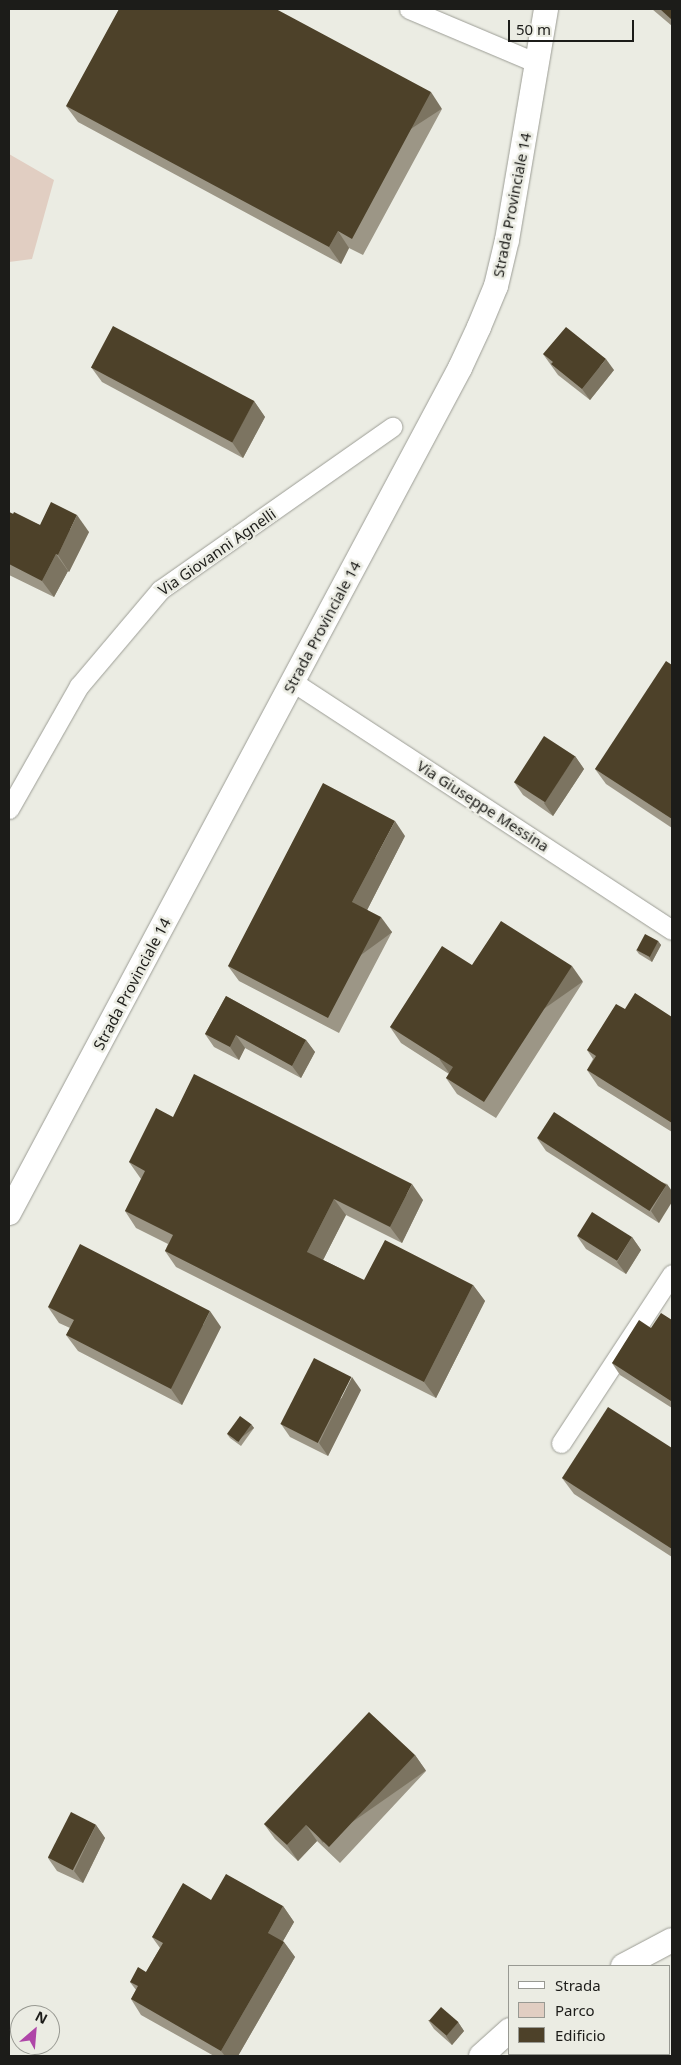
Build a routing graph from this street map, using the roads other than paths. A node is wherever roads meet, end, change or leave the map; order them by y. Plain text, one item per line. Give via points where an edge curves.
1 (409, 9) edge
2 (546, 9) edge
3 (537, 63) junction
4 (392, 427) dead end
5 (293, 682) junction
6 (9, 809) edge
7 (672, 930) edge
8 (9, 1213) edge
9 (672, 1274) edge
10 (561, 1442) dead end
11 (672, 1940) edge
12 (626, 1965) edge
13 (508, 2032) edge
14 (481, 2056) edge

1 - 3 street
2 - 3 street, Strada Provinciale 14
3 - 5 street, Strada Provinciale 14 via 519,182 496,286 460,368
4 - 6 street, Via Giovanni Agnelli via 160,590 79,686
5 - 7 street, Via Giuseppe Messina
5 - 8 street, Strada Provinciale 14
9 - 10 street
11 - 12 street
13 - 14 street

